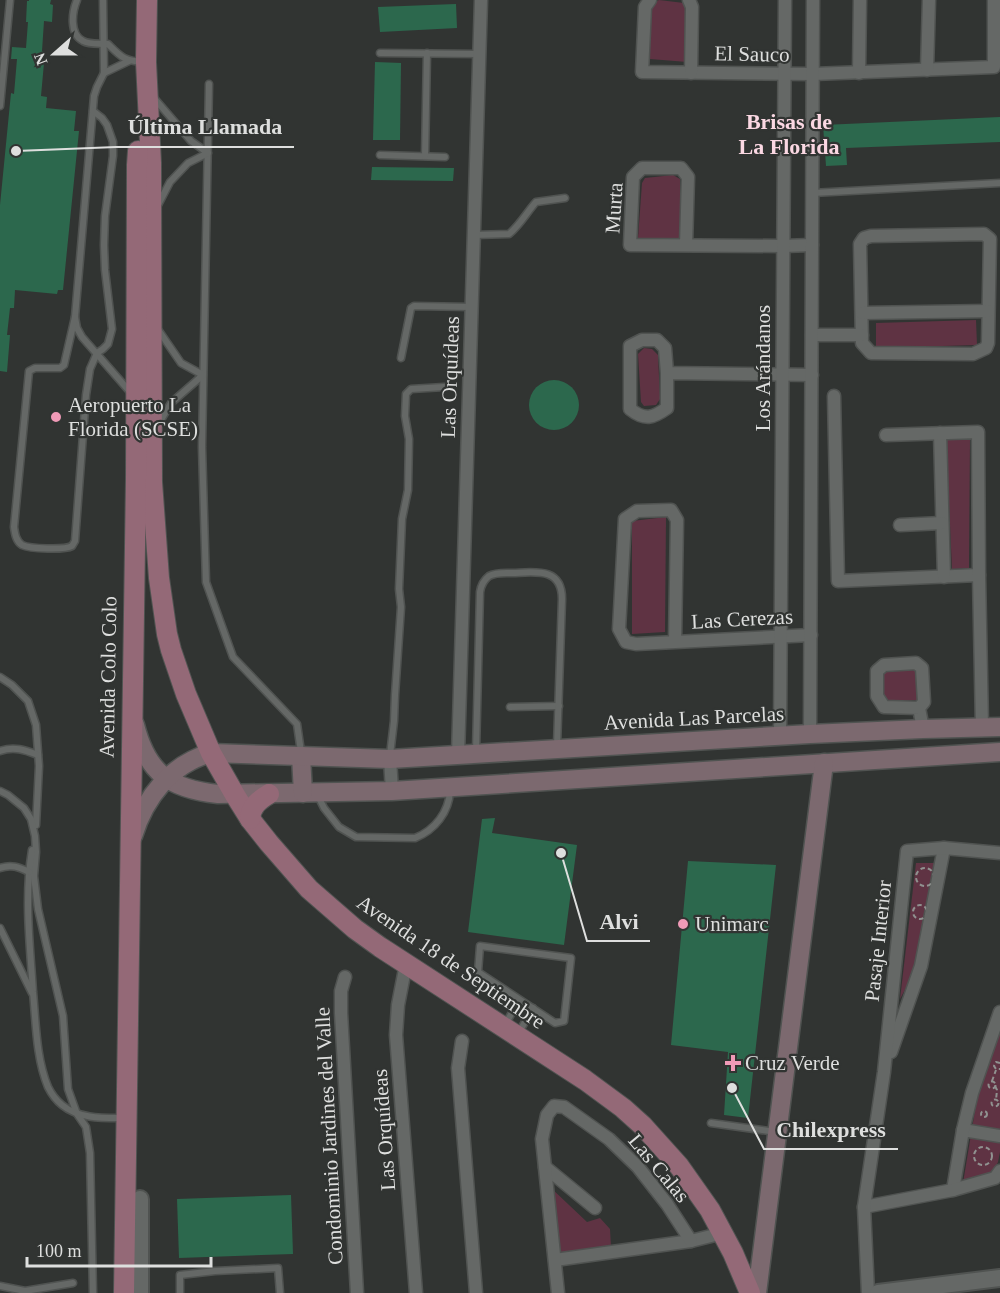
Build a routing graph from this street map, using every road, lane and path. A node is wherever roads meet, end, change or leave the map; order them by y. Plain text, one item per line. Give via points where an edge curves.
1 (10, 0) edge
2 (77, 0) edge
3 (103, 0) edge
4 (147, 0) edge
5 (481, 0) edge
6 (650, 0) edge
7 (689, 0) edge
8 (785, 0) edge
9 (813, 0) edge
10 (860, 0) edge
11 (929, 0) edge
12 (994, 0) edge
13 (103, 44) junction
14 (381, 53) dead end
15 (427, 54) junction
16 (479, 54) junction
17 (137, 62) junction
18 (927, 70) junction
19 (691, 73) junction
20 (859, 73) junction
21 (104, 74) junction
22 (785, 74) junction
23 (813, 74) junction
24 (209, 84) dead end
25 (147, 89) junction
26 (0, 106) edge
27 (93, 111) junction
28 (208, 153) junction
29 (380, 155) dead end
30 (425, 156) junction
31 (445, 157) dead end
32 (1000, 183) edge
33 (812, 193) junction
34 (565, 198) dead end
35 (151, 219) junction
36 (474, 235) junction
37 (686, 245) junction
38 (812, 245) junction
39 (783, 246) junction
40 (471, 307) junction
41 (988, 310) junction
42 (862, 313) junction
43 (75, 317) junction
44 (151, 320) junction
45 (812, 335) junction
46 (862, 335) junction
47 (96, 353) junction
48 (401, 358) dead end
49 (667, 373) junction
50 (203, 375) junction
51 (783, 375) junction
52 (812, 375) junction
53 (444, 387) dead end
54 (834, 396) dead end
55 (136, 398) junction
56 (940, 434) junction
57 (886, 435) dead end
58 (152, 436) junction
59 (942, 523) junction
60 (900, 525) dead end
61 (979, 575) junction
62 (944, 577) junction
63 (811, 635) junction
64 (781, 637) junction
65 (675, 642) junction
66 (0, 677) edge
67 (132, 697) junction
68 (559, 706) junction
69 (510, 707) dead end
70 (919, 708) junction
71 (991, 727) edge
72 (923, 729) junction
73 (810, 734) junction
74 (780, 736) junction
75 (557, 749) junction
76 (0, 751) edge
77 (1000, 752) edge
78 (211, 753) junction
79 (467, 754) junction
80 (38, 755) junction
81 (301, 756) junction
82 (390, 759) junction
83 (825, 763) junction
84 (167, 778) junction
85 (450, 787) junction
86 (0, 791) edge
87 (392, 791) junction
88 (310, 793) junction
89 (269, 794) junction
90 (235, 795) junction
91 (250, 819) junction
92 (35, 836) junction
93 (944, 848) junction
94 (1000, 853) edge
95 (129, 864) junction
96 (0, 868) edge
97 (29, 872) junction
98 (0, 928) edge
99 (406, 964) junction
100 (345, 977) dead end
101 (34, 996) junction
102 (519, 1000) junction
103 (533, 1008) junction
104 (1000, 1012) edge
105 (511, 1031) junction
106 (462, 1041) dead end
107 (1000, 1061) edge
108 (996, 1069) junction
109 (1000, 1069) edge
110 (884, 1072) junction
111 (992, 1081) junction
112 (995, 1086) junction
113 (987, 1113) dead end
114 (77, 1114) junction
115 (127, 1118) junction
116 (711, 1123) dead end
117 (963, 1130) junction
118 (777, 1132) junction
119 (1000, 1136) edge
120 (988, 1148) joint
121 (545, 1167) junction
122 (1000, 1171) edge
123 (953, 1190) junction
124 (140, 1199) dead end
125 (864, 1207) junction
126 (595, 1208) dead end
127 (723, 1233) junction
128 (691, 1241) junction
129 (555, 1260) junction
130 (1000, 1278) edge
131 (73, 1283) dead end
132 (0, 1286) edge
133 (93, 1293) edge
134 (124, 1293) edge
135 (140, 1293) edge
136 (180, 1293) edge
137 (280, 1293) edge
138 (357, 1293) edge
139 (416, 1293) edge
140 (476, 1293) edge
141 (558, 1293) edge
142 (750, 1293) edge
143 (758, 1293) edge
144 (868, 1293) edge
145 (878, 1293) edge

1 - 26 lane
2 - 13 lane via 73,12 75,34 82,41
3 - 13 lane
4 - 17 main road
5 - 16 street, Las Orquídeas
6 - 19 street, El Sauco via 645,7 642,72
7 - 19 street, El Sauco
8 - 22 street, Los Arándanos
9 - 23 street
10 - 20 street
11 - 18 street
12 - 18 street, El Sauco via 994,67
13 - 17 lane
13 - 21 lane
14 - 15 lane
15 - 16 lane
15 - 30 lane
16 - 36 street, Las Orquídeas
17 - 21 lane
17 - 25 main road, Avenida 18 de Septiembre
17 - 55 main road, Avenida Colo Colo
18 - 20 street, El Sauco
19 - 22 street, El Sauco
20 - 23 street, El Sauco
21 - 27 lane via 94,96
22 - 23 street, El Sauco
22 - 39 street, Los Arándanos
23 - 33 street
24 - 28 lane
25 - 28 lane via 191,141
25 - 35 main road, Avenida 18 de Septiembre
27 - 43 lane
27 - 47 lane via 102,118 114,142 104,245 112,329 108,344
28 - 35 lane via 188,163 170,182
28 - 50 lane
29 - 30 lane
30 - 31 lane
32 - 33 lane
33 - 38 street
34 - 36 lane via 536,202 509,234
35 - 44 main road, Avenida 18 de Septiembre
36 - 40 street, Las Orquídeas
37 - 37 street, Murta via 630,245 633,177 642,168 681,168 688,177
37 - 39 street, Murta
38 - 39 street, Murta
38 - 45 street
39 - 51 street, Los Arándanos
40 - 48 lane via 411,308
40 - 79 street, Las Orquídeas
41 - 42 street
41 - 42 street via 990,239 984,234 871,236 860,244
41 - 46 street via 988,343 973,354 871,353 862,343
42 - 46 street
43 - 47 lane via 82,337
43 - 47 lane via 64,365 29,371 14,527 17,540 24,546 64,549 75,541 88,383
44 - 50 lane via 181,363
44 - 58 main road, Avenida 18 de Septiembre
45 - 46 street
45 - 52 street
47 - 55 lane
49 - 49 street via 667,408 656,416 639,416 630,409 630,346 642,340 657,340 665,348
49 - 51 street
50 - 58 lane via 171,403
50 - 81 lane via 206,582 233,657 297,724
51 - 52 street
51 - 64 street, Los Arándanos
52 - 63 street
53 - 82 lane via 411,389 406,394 408,490 402,519 401,607
54 - 62 street via 838,581
55 - 67 main road, Avenida Colo Colo
56 - 57 street
56 - 59 street
56 - 61 street via 978,432
58 - 78 main road, Avenida 18 de Septiembre via 154,516 167,634
59 - 60 street
59 - 62 street
61 - 62 street
61 - 71 street
63 - 64 street, Las Cerezas
63 - 73 street
64 - 65 street, Las Cerezas
64 - 74 street, Los Arándanos
65 - 65 street, Las Cerezas via 677,520 671,510 637,511 625,519 619,629 626,642
66 - 80 lane via 28,701 36,724
67 - 84 main road via 141,746 152,765
67 - 95 main road, Avenida Colo Colo
68 - 69 lane
68 - 75 lane
68 - 79 lane via 559,584 539,571 495,573 483,583 480,592
70 - 70 street via 924,702 922,668 916,663 884,665 877,671 877,696 884,707
70 - 72 street
71 - 72 main road, Avenida Las Parcelas
72 - 73 main road, Avenida Las Parcelas
73 - 74 main road, Avenida Las Parcelas
73 - 83 main road
74 - 75 main road, Avenida Las Parcelas
75 - 79 main road, Avenida Las Parcelas
76 - 80 lane via 20,748
77 - 83 main road
78 - 81 main road, Avenida Las Parcelas
78 - 84 main road, Avenida Las Parcelas via 189,761
78 - 90 main road, Avenida 18 de Septiembre
79 - 82 main road, Avenida Las Parcelas
80 - 92 lane
81 - 82 main road, Avenida Las Parcelas
81 - 88 main road
82 - 87 street
83 - 85 main road
83 - 118 main road
84 - 90 main road via 191,790
84 - 95 main road, Avenida Las Parcelas via 137,822
85 - 87 main road
85 - 88 lane via 450,798 434,827 415,838 356,837 339,827
86 - 92 lane via 24,808 32,819
87 - 88 main road
88 - 89 main road
89 - 90 main road
89 - 91 main road via 258,801
90 - 91 main road, Avenida 18 de Septiembre
91 - 99 main road, Avenida 18 de Septiembre via 288,867 332,910
92 - 97 lane
92 - 114 lane via 38,909 63,1017 68,1089
93 - 94 street, Pasaje Interior
93 - 110 street, Pasaje Interior via 921,966
93 - 110 street, Pasaje Interior via 907,851
95 - 115 main road, Avenida Colo Colo
96 - 97 lane via 16,866
97 - 101 lane via 27,917
98 - 101 lane
99 - 105 main road, Avenida 18 de Septiembre
99 - 139 street, Las Orquídeas via 396,1035
100 - 138 street, Condominio Jardines del Valle via 341,1013
101 - 114 lane via 43,1072 61,1104
102 - 103 lane
102 - 103 lane via 478,972 480,946 571,958 564,1021 555,1023
102 - 105 lane
103 - 105 lane
104 - 117 street
105 - 127 main road, Avenida 18 de Septiembre via 585,1080 643,1126 684,1173
106 - 140 street via 458,1068
107 - 108 path via 994,1064
108 - 109 path
108 - 111 path
110 - 125 street, Pasaje Interior
111 - 112 path
111 - 112 path via 989,1087
112 - 113 path via 998,1105
114 - 115 lane
114 - 133 lane via 86,1127 90,1153
115 - 134 main road, Avenida Colo Colo
116 - 118 lane
117 - 119 street
117 - 123 street
118 - 143 main road
120 - 120 path via 990,1162 976,1163 976,1149
121 - 126 street
121 - 128 street, Las Calas via 542,1139 547,1115 554,1106 564,1107 609,1138 638,1167
121 - 129 street, Las Calas
122 - 123 street via 995,1178
123 - 125 street
124 - 135 street
125 - 144 street, Pasaje Interior
127 - 128 street
127 - 142 main road, Avenida 18 de Septiembre
128 - 129 street
129 - 141 street, Las Calas
130 - 145 street
131 - 132 lane via 25,1291
136 - 137 lane via 180,1275 278,1268

